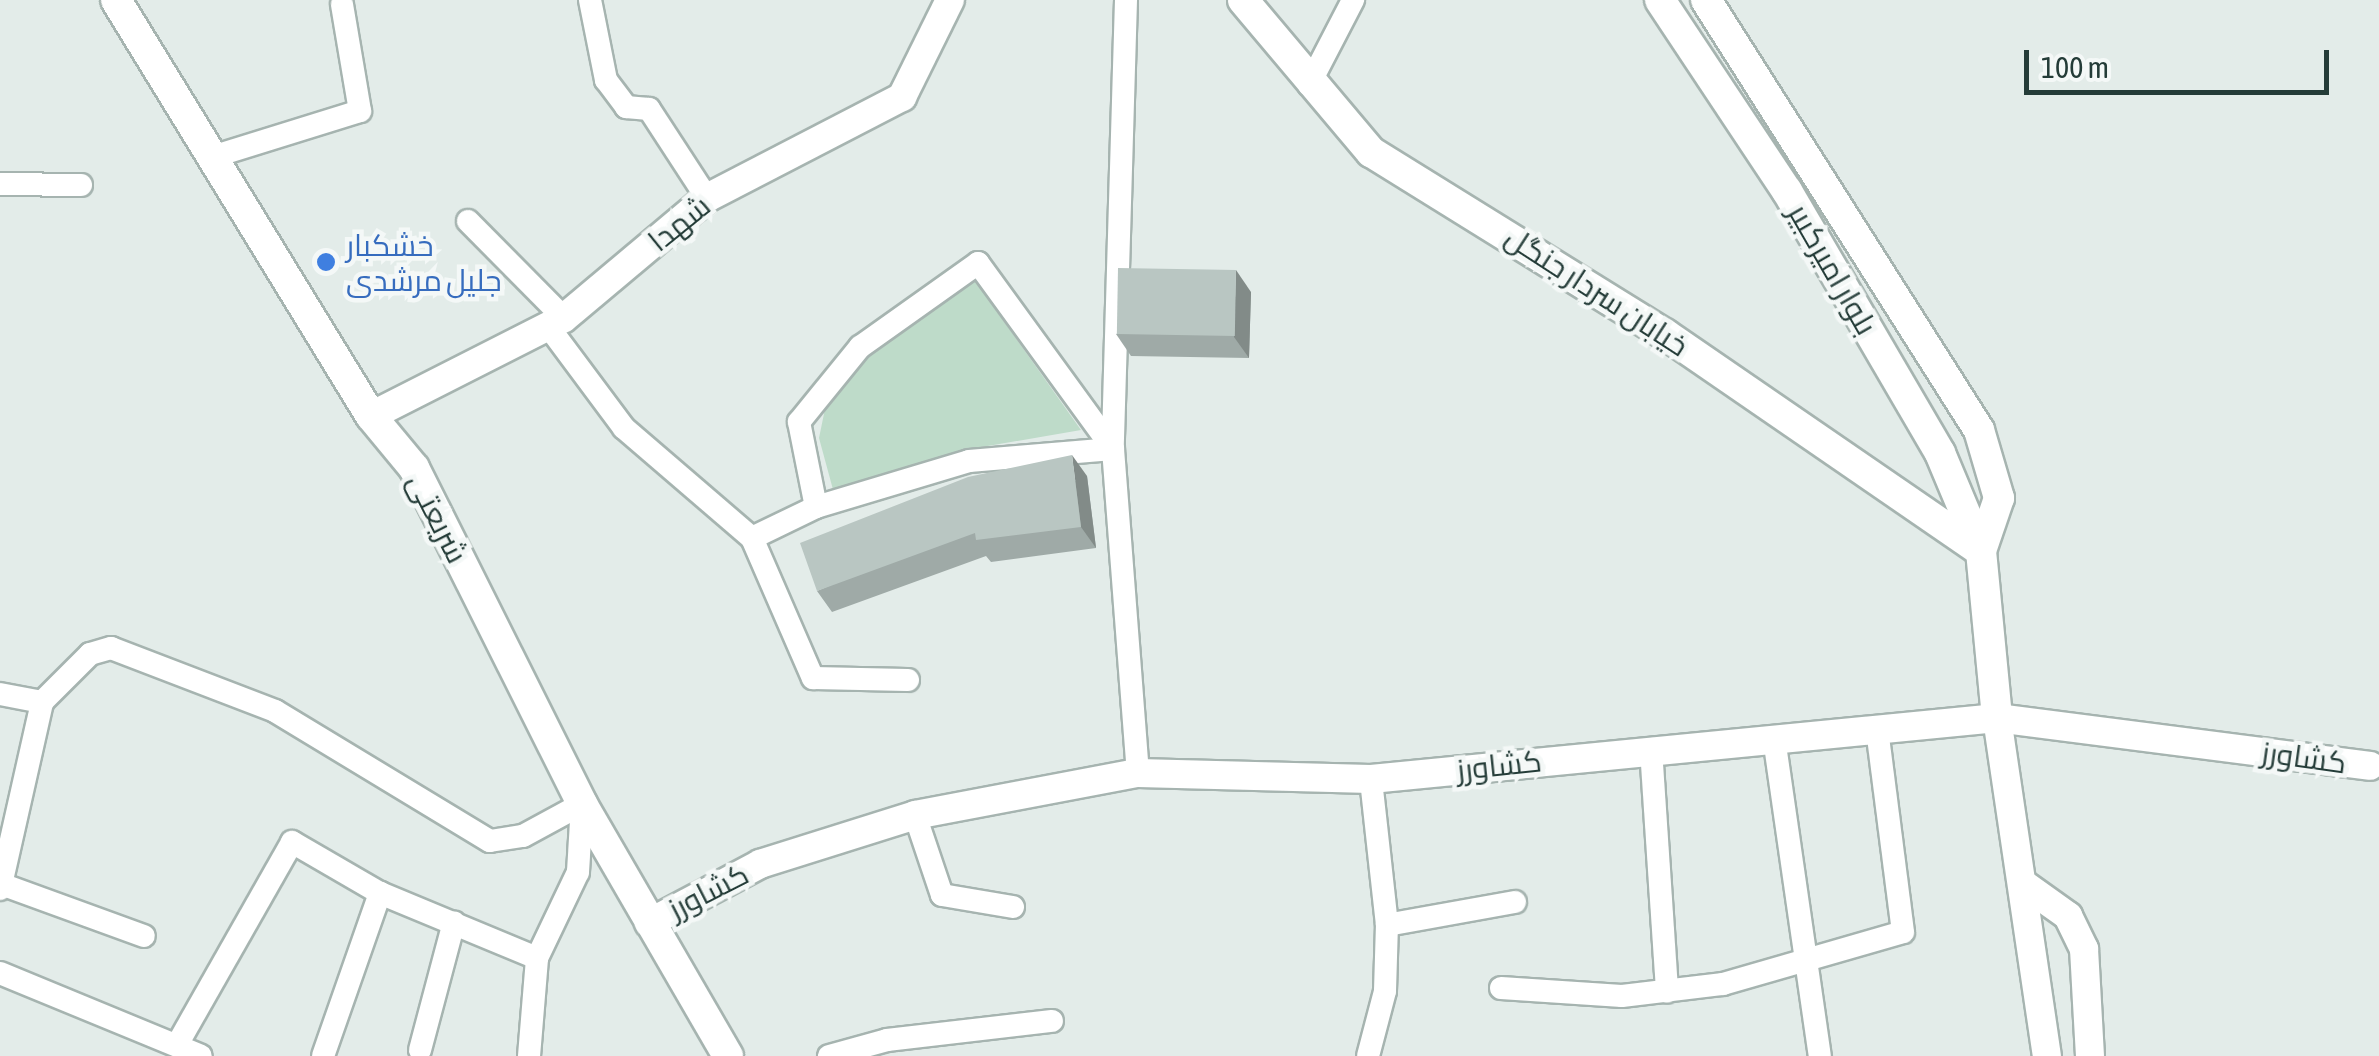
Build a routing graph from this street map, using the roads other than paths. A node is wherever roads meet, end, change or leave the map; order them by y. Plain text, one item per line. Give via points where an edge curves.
1 (116, 0) edge
2 (590, 0) edge
3 (950, 0) edge
4 (1126, 0) edge
5 (1242, 0) edge
6 (1353, 0) edge
7 (1660, 0) edge
8 (1706, 0) edge
9 (342, 4) dead end
10 (1310, 85) junction
11 (212, 157) junction
12 (0, 184) edge
13 (80, 185) dead end
14 (707, 198) junction
15 (468, 221) dead end
16 (556, 322) junction
17 (371, 416) junction
18 (1114, 450) junction
19 (816, 507) junction
20 (752, 538) junction
21 (1982, 551) junction
22 (908, 680) dead end
23 (0, 694) edge
24 (42, 702) junction
25 (1997, 718) junction
26 (1877, 729) junction
27 (1774, 738) junction
28 (1651, 749) junction
29 (2370, 766) dead end
30 (1138, 773) junction
31 (1371, 779) junction
32 (582, 804) junction
33 (915, 816) junction
34 (2026, 886) junction
35 (0, 887) edge
36 (380, 892) junction
37 (1516, 902) dead end
38 (1013, 907) dead end
39 (454, 922) junction
40 (649, 923) junction
41 (1388, 926) junction
42 (144, 936) dead end
43 (538, 958) junction
44 (1811, 964) junction
45 (0, 973) edge
46 (1501, 988) dead end
47 (1667, 990) junction
48 (1052, 1021) dead end
49 (178, 1043) junction
50 (420, 1050) dead end
51 (201, 1056) edge
52 (323, 1056) edge
53 (529, 1056) edge
54 (728, 1056) edge
55 (829, 1056) edge
56 (1368, 1056) edge
57 (1820, 1056) edge
58 (2047, 1056) edge
59 (2090, 1056) edge

1 - 11 main road, شریعتی
2 - 14 street via 606,80 626,107 649,109
3 - 14 street, شهدا via 902,97
4 - 18 street
5 - 10 main road, خیابان سردار جنگل
6 - 10 street
7 - 21 main road, بلوار امیرکبیر via 1787,190 1921,420
8 - 21 main road, بلوار امیرکبیر via 1979,430 1999,498
9 - 11 street via 360,111
10 - 21 main road, خیابان سردار جنگل via 1372,152 1665,334
11 - 17 main road, شریعتی
12 - 13 street
14 - 16 street, شهدا
15 - 16 street
16 - 17 street, شهدا
16 - 20 street via 624,428
17 - 32 main road, شریعتی via 414,468
18 - 19 street via 968,461
18 - 19 street via 978,263 860,347 799,422
18 - 30 street
19 - 20 street
20 - 22 street via 813,678
21 - 25 main road, بلوار امیرکبیر
23 - 24 street
24 - 32 street via 90,654 112,648 275,711 490,841 523,836
24 - 35 street
25 - 26 street, کشاورز
25 - 29 street, کشاورز
25 - 34 street
26 - 27 street, کشاورز
26 - 44 street via 1903,932
27 - 28 street, کشاورز
27 - 44 street
28 - 31 street, کشاورز
28 - 47 street
30 - 31 street, کشاورز
30 - 33 street, کشاورز
31 - 41 street
32 - 40 main road, شریعتی
32 - 43 street via 578,872
33 - 38 street via 942,895
33 - 40 street, کشاورز via 760,864
34 - 58 street
34 - 59 street via 2068,916 2084,950
35 - 42 street
36 - 39 street
36 - 49 street via 287,844
36 - 52 street
37 - 41 street
39 - 43 street
39 - 50 street
40 - 54 main road, شریعتی
41 - 56 street
43 - 53 street
44 - 47 street
44 - 57 street
45 - 49 street
46 - 47 street
48 - 55 street via 887,1040
49 - 51 street

